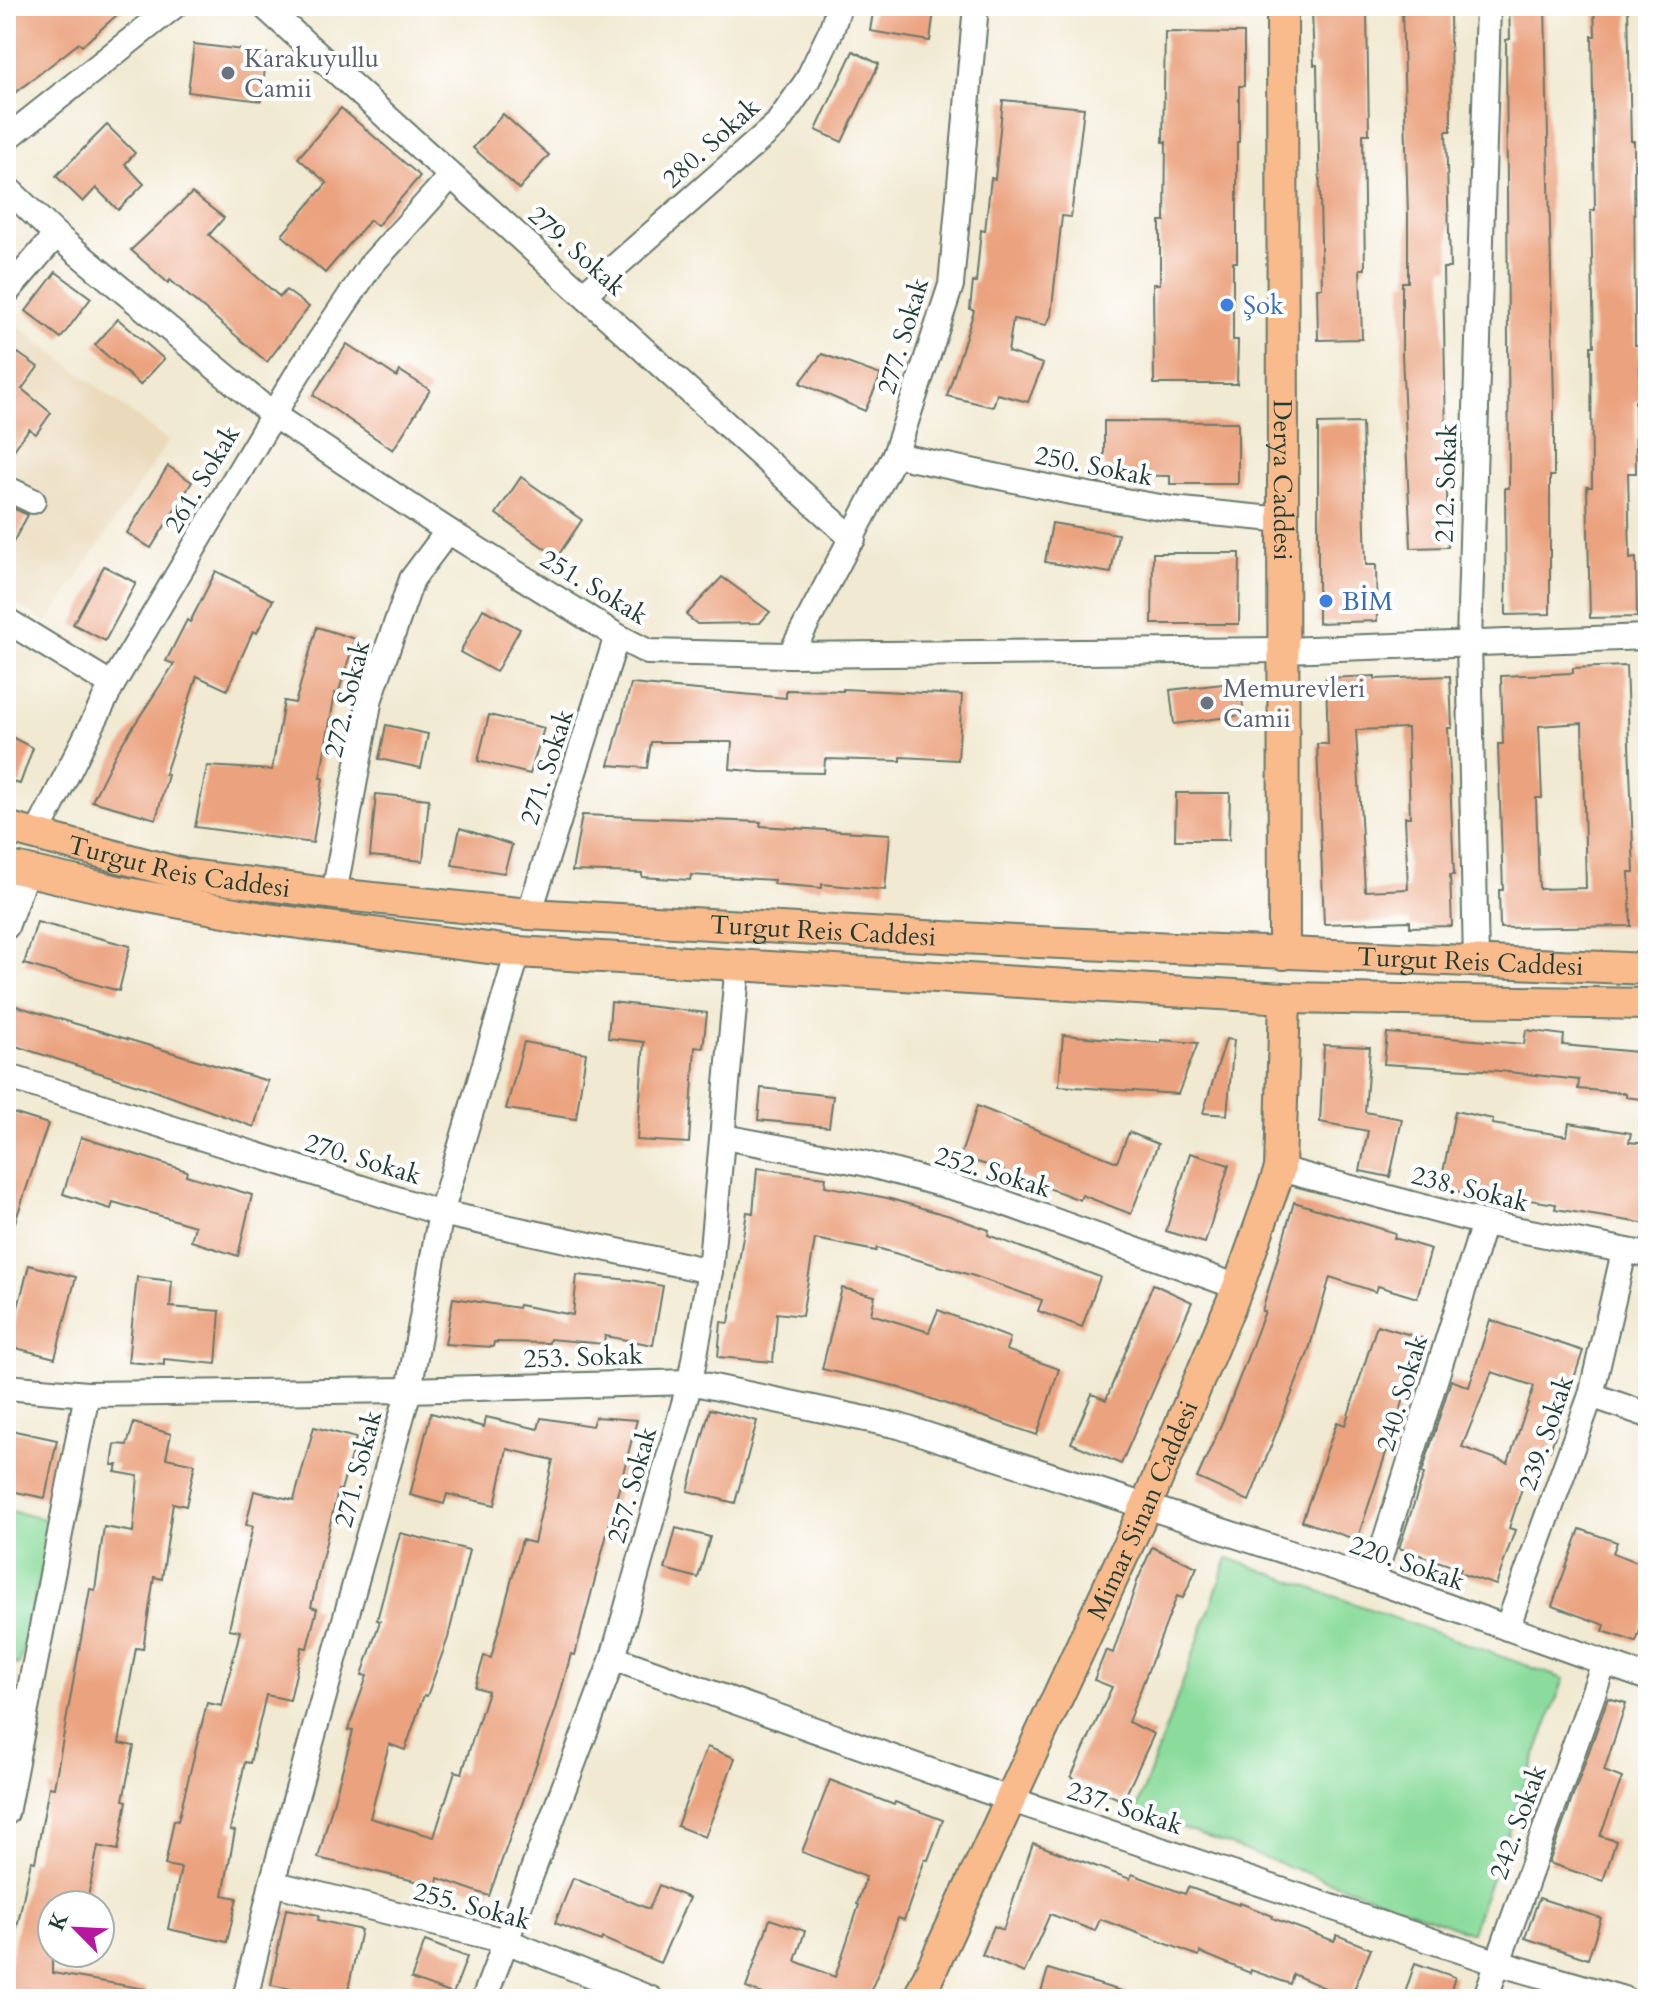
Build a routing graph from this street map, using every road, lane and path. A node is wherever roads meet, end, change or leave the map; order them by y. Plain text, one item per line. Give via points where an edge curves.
1 (174, 6) edge
2 (264, 6) edge
3 (839, 6) edge
4 (976, 6) edge
5 (1282, 6) edge
6 (1488, 6) edge
7 (6, 139) edge
8 (450, 177) junction
9 (6, 187) edge
10 (56, 235) junction
11 (6, 293) edge
12 (584, 294) junction
13 (273, 415) junction
14 (895, 455) junction
15 (6, 488) edge
16 (33, 501) dead end
17 (1284, 520) junction
18 (448, 531) junction
19 (853, 539) junction
20 (6, 620) edge
21 (617, 636) junction
22 (1648, 637) edge
23 (1469, 642) junction
24 (1283, 650) junction
25 (790, 655) junction
26 (112, 685) junction
27 (6, 827) edge
28 (37, 834) junction
29 (16, 869) edge
30 (334, 894) junction
31 (529, 914) junction
32 (6, 927) edge
33 (518, 952) junction
34 (1284, 954) junction
35 (1476, 961) junction
36 (738, 963) junction
37 (1648, 969) edge
38 (1285, 998) junction
39 (1648, 1004) edge
40 (6, 1076) edge
41 (724, 1137) junction
42 (1280, 1169) junction
43 (441, 1213) junction
44 (1484, 1223) junction
45 (1636, 1253) edge
46 (710, 1271) junction
47 (1238, 1287) junction
48 (690, 1382) junction
49 (6, 1387) edge
50 (409, 1390) junction
51 (87, 1394) junction
52 (1591, 1395) junction
53 (1648, 1415) edge
54 (1146, 1506) junction
55 (1373, 1580) junction
56 (1507, 1628) junction
57 (613, 1658) junction
58 (1604, 1663) junction
59 (1648, 1678) edge
60 (1009, 1799) junction
61 (6, 1813) edge
62 (272, 1883) junction
63 (506, 1941) junction
64 (1498, 1963) junction
65 (245, 1999) edge
66 (484, 1999) edge
67 (651, 1999) edge
68 (918, 1999) edge
69 (1485, 1999) edge
70 (1624, 1999) edge

1 - 7 street
2 - 8 street, 279. Sokak
3 - 12 street, 280. Sokak via 807,81 777,124
4 - 14 street, 277. Sokak via 951,285
5 - 17 main road, Derya Caddesi
6 - 23 street, 212. Sokak
8 - 12 street, 279. Sokak
8 - 13 street, 261. Sokak via 370,266
9 - 10 street, 251. Sokak
10 - 11 street
10 - 13 street, 251. Sokak
12 - 19 street, 279. Sokak
13 - 18 street, 251. Sokak
13 - 26 street, 261. Sokak
14 - 17 street, 250. Sokak via 1172,509
14 - 19 street, 277. Sokak
15 - 16 street
17 - 24 main road, Derya Caddesi
18 - 21 street, 251. Sokak
18 - 30 street, 272. Sokak via 412,579 370,698
19 - 25 street, 277. Sokak
20 - 26 street
21 - 25 street, 251. Sokak via 648,652
21 - 31 street, 271. Sokak
22 - 23 street, 251. Sokak
23 - 24 street, 251. Sokak
23 - 35 street, 212. Sokak
24 - 25 street, 251. Sokak
24 - 34 main road, Derya Caddesi
26 - 28 street, 261. Sokak
27 - 28 main road, Turgut Reis Caddesi
28 - 30 main road, Turgut Reis Caddesi via 183,874
29 - 32 street
29 - 33 main road, Turgut Reis Caddesi via 268,919
30 - 31 main road, Turgut Reis Caddesi
31 - 34 main road, Turgut Reis Caddesi
33 - 36 main road, Turgut Reis Caddesi
33 - 43 street, 271. Sokak
34 - 35 main road, Turgut Reis Caddesi
35 - 37 main road, Turgut Reis Caddesi
36 - 38 main road, Turgut Reis Caddesi
36 - 41 street, 257. Sokak
38 - 39 main road, Turgut Reis Caddesi
38 - 42 main road, Mimar Sinan Caddesi
40 - 43 street, 270. Sokak
41 - 46 street, 257. Sokak
41 - 47 street, 252. Sokak via 863,1163 988,1197
42 - 44 street, 238. Sokak
42 - 47 main road, Mimar Sinan Caddesi
43 - 46 street, 270. Sokak
43 - 50 street, 271. Sokak
44 - 45 street, 238. Sokak
44 - 55 street, 240. Sokak
45 - 52 street, 239. Sokak
46 - 48 street, 257. Sokak
47 - 54 main road, Mimar Sinan Caddesi
48 - 50 street, 253. Sokak
48 - 54 street, 253. Sokak via 899,1426
48 - 57 street, 257. Sokak
49 - 51 street, 253. Sokak
50 - 51 street, 253. Sokak
50 - 62 street, 271. Sokak
51 - 61 street
52 - 53 street
52 - 56 street, 239. Sokak
54 - 55 street, 220. Sokak
54 - 60 main road, Mimar Sinan Caddesi
55 - 56 street, 220. Sokak
56 - 58 street, 220. Sokak
57 - 60 street, 237. Sokak
57 - 63 street, 257. Sokak
58 - 59 street, 220. Sokak
58 - 64 street, 242. Sokak
60 - 64 street, 237. Sokak
60 - 68 main road, Mimar Sinan Caddesi
62 - 63 street, 255. Sokak
62 - 65 street, 271. Sokak
63 - 66 street, 257. Sokak
63 - 67 street, 255. Sokak
64 - 69 street, 242. Sokak
64 - 70 street, 237. Sokak

